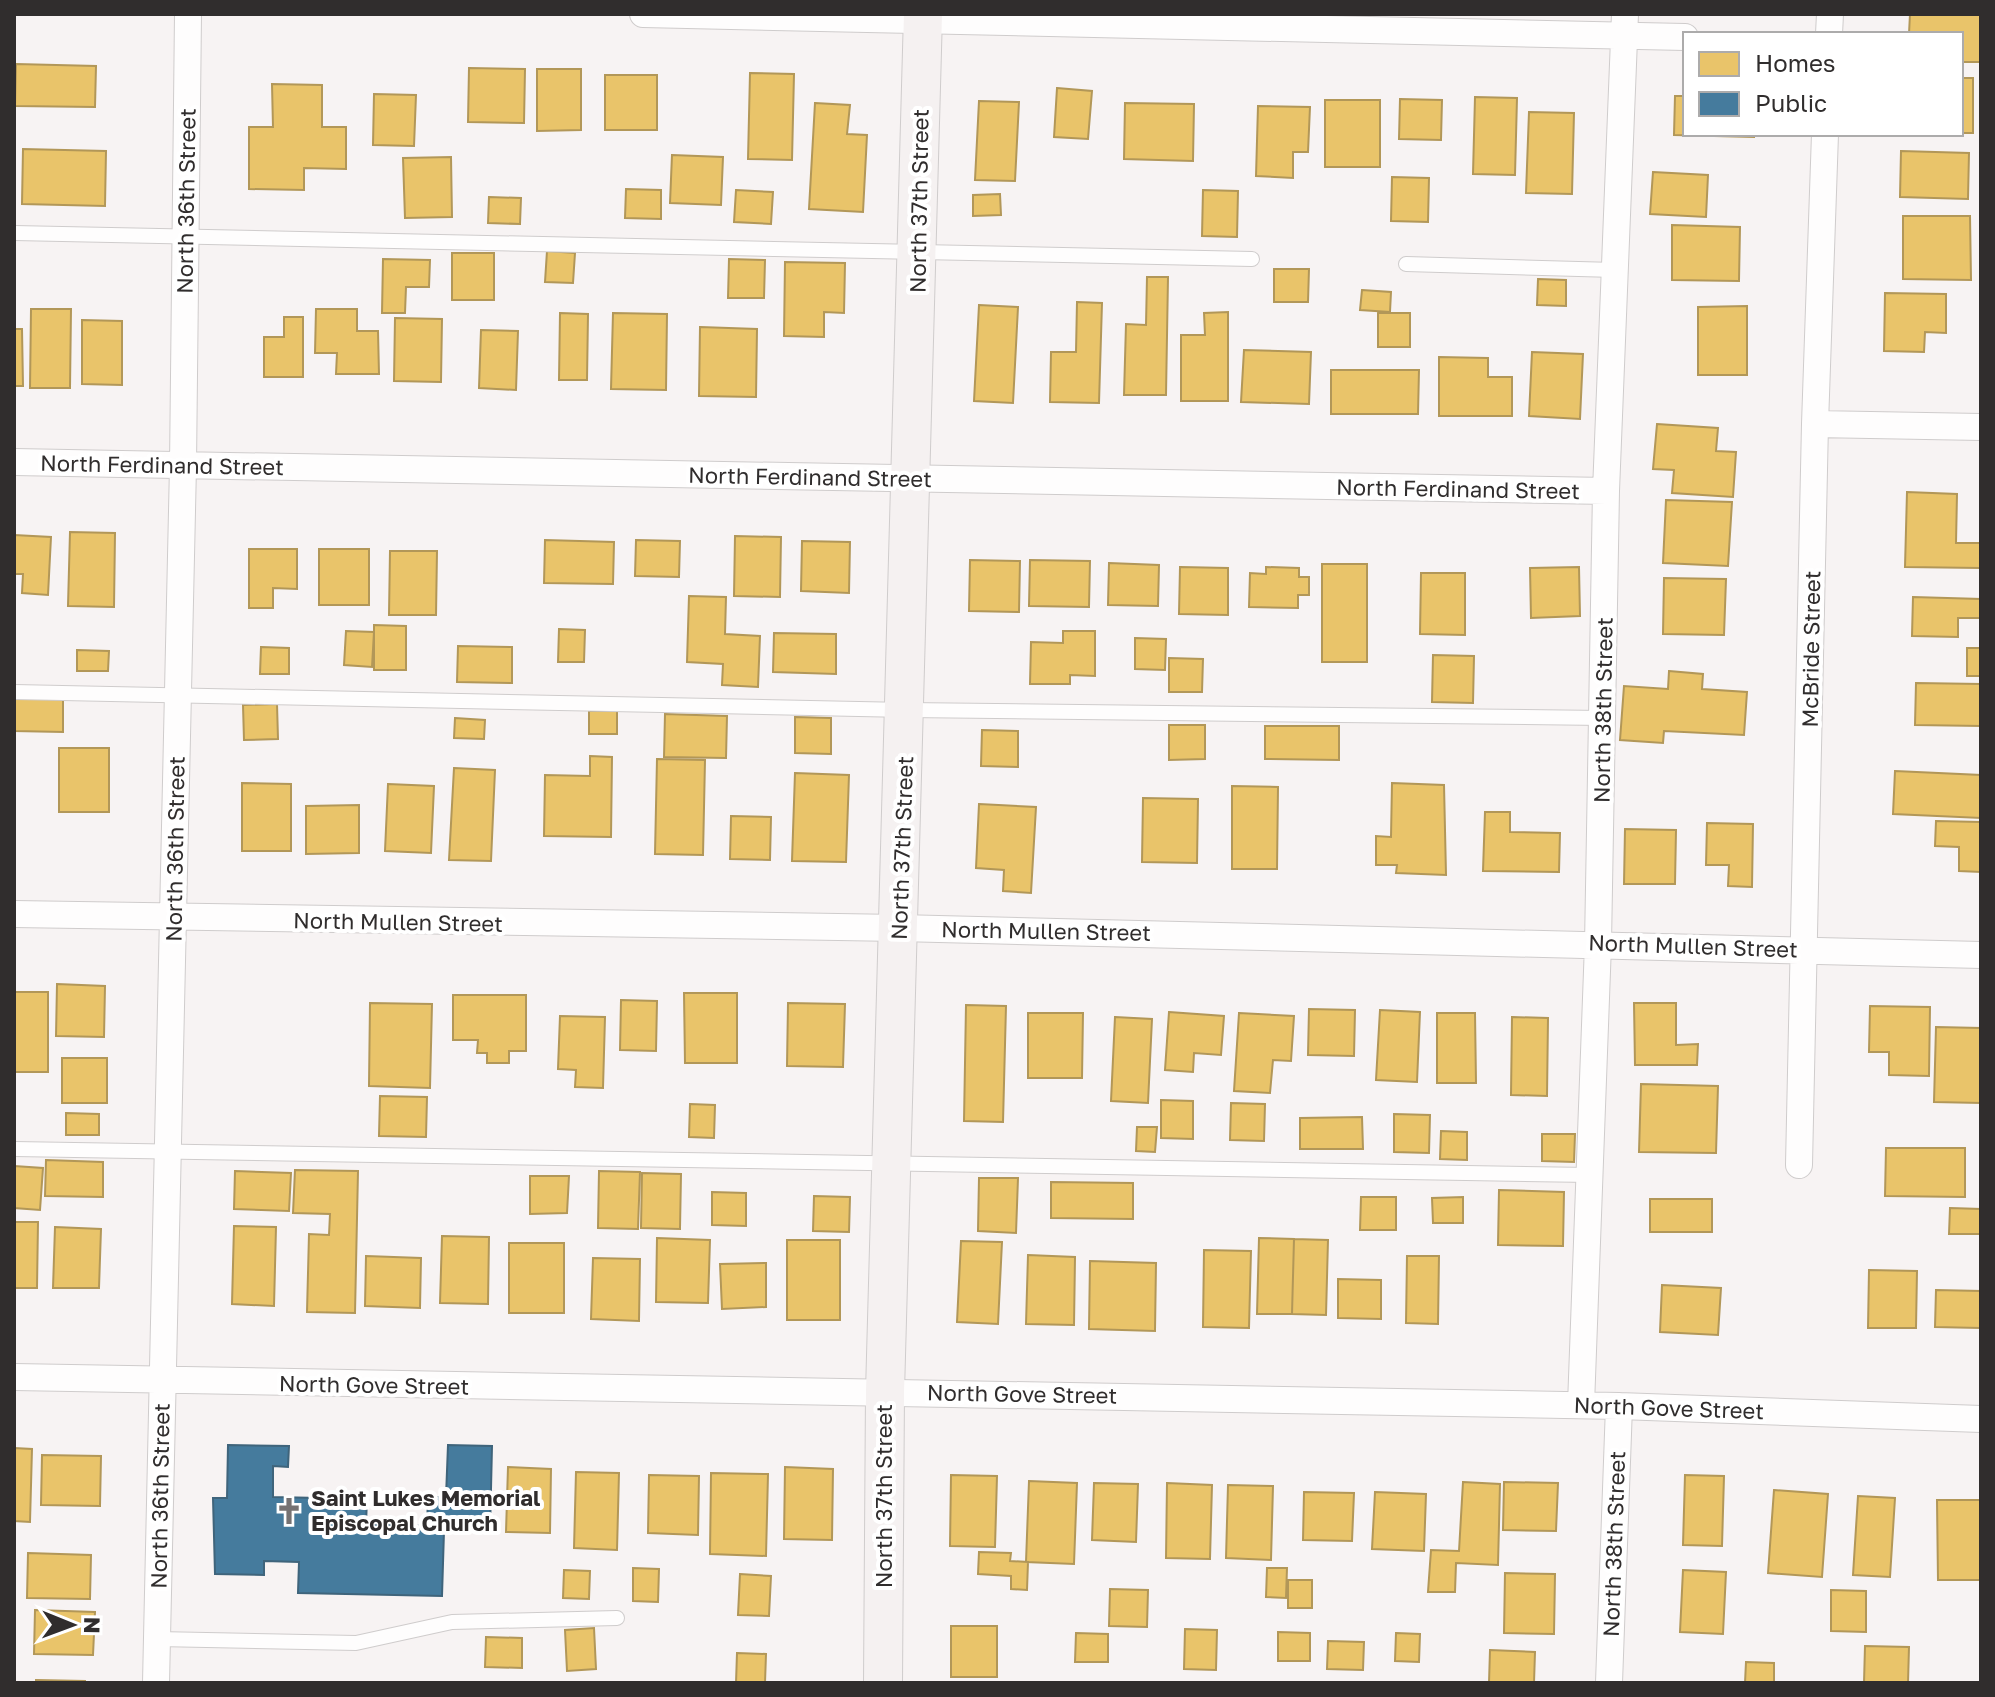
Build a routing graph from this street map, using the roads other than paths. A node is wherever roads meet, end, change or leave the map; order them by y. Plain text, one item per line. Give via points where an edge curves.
1 (188, 14) edge
2 (643, 14) edge
3 (923, 17) edge
4 (1625, 26) edge
5 (1683, 37) edge
6 (1825, 136) edge
7 (14, 233) edge
8 (185, 237) junction
9 (918, 250) junction
10 (1252, 259) dead end
11 (1406, 264) dead end
12 (1615, 270) junction
13 (1815, 424) junction
14 (1981, 427) edge
15 (14, 462) edge
16 (183, 466) junction
17 (913, 479) junction
18 (1606, 491) junction
19 (14, 692) edge
20 (177, 697) junction
21 (907, 710) junction
22 (1603, 718) junction
23 (14, 914) edge
24 (174, 919) junction
25 (899, 928) junction
26 (1598, 944) junction
27 (1805, 950) junction
28 (1981, 955) edge
29 (14, 1149) edge
30 (169, 1151) junction
31 (894, 1161) junction
32 (1799, 1165) dead end
33 (1590, 1175) junction
34 (14, 1377) edge
35 (162, 1382) junction
36 (885, 1392) junction
37 (1581, 1405) junction
38 (1619, 1406) junction
39 (1981, 1419) edge
40 (617, 1618) dead end
41 (157, 1639) junction
42 (156, 1683) edge
43 (883, 1683) edge
44 (1609, 1683) edge

1 - 8 street, North 36th Street
2 - 3 street
3 - 4 street
3 - 9 street, North 37th Street
4 - 5 street
4 - 12 street, North 38th Street
6 - 13 street, McBride Street
7 - 8 lane
8 - 9 lane
8 - 16 street, North 36th Street
9 - 10 lane
9 - 17 street, North 37th Street
11 - 12 lane
12 - 18 street, North 38th Street
13 - 14 street
13 - 27 street, McBride Street
15 - 16 street, North Ferdinand Street
16 - 17 street, North Ferdinand Street
16 - 20 street, North 36th Street
17 - 18 street, North Ferdinand Street
17 - 21 street, North 37th Street
18 - 22 street, North 38th Street
19 - 20 lane
20 - 21 lane
20 - 24 street, North 36th Street
21 - 22 lane
21 - 25 street, North 37th Street
22 - 26 street, North 38th Street
23 - 24 street, North Mullen Street
24 - 25 street, North Mullen Street
24 - 30 street, North 36th Street
25 - 26 street, North Mullen Street
25 - 31 street, North 37th Street
26 - 27 street, North Mullen Street
26 - 33 street, North 38th Street
27 - 28 street, North Mullen Street
27 - 32 street, McBride Street
29 - 30 lane
30 - 31 lane
30 - 35 street, North 36th Street
31 - 33 lane
31 - 36 street, North 37th Street
33 - 37 street, North 38th Street
34 - 35 street, North Gove Street
35 - 36 street, North Gove Street
35 - 41 street, North 36th Street
36 - 37 street, North Gove Street
36 - 43 street, North 37th Street
37 - 38 street, North Gove Street
38 - 39 street, North Gove Street
38 - 44 street, North 38th Street
40 - 41 lane via 452,1622 356,1643
41 - 42 street, North 36th Street

